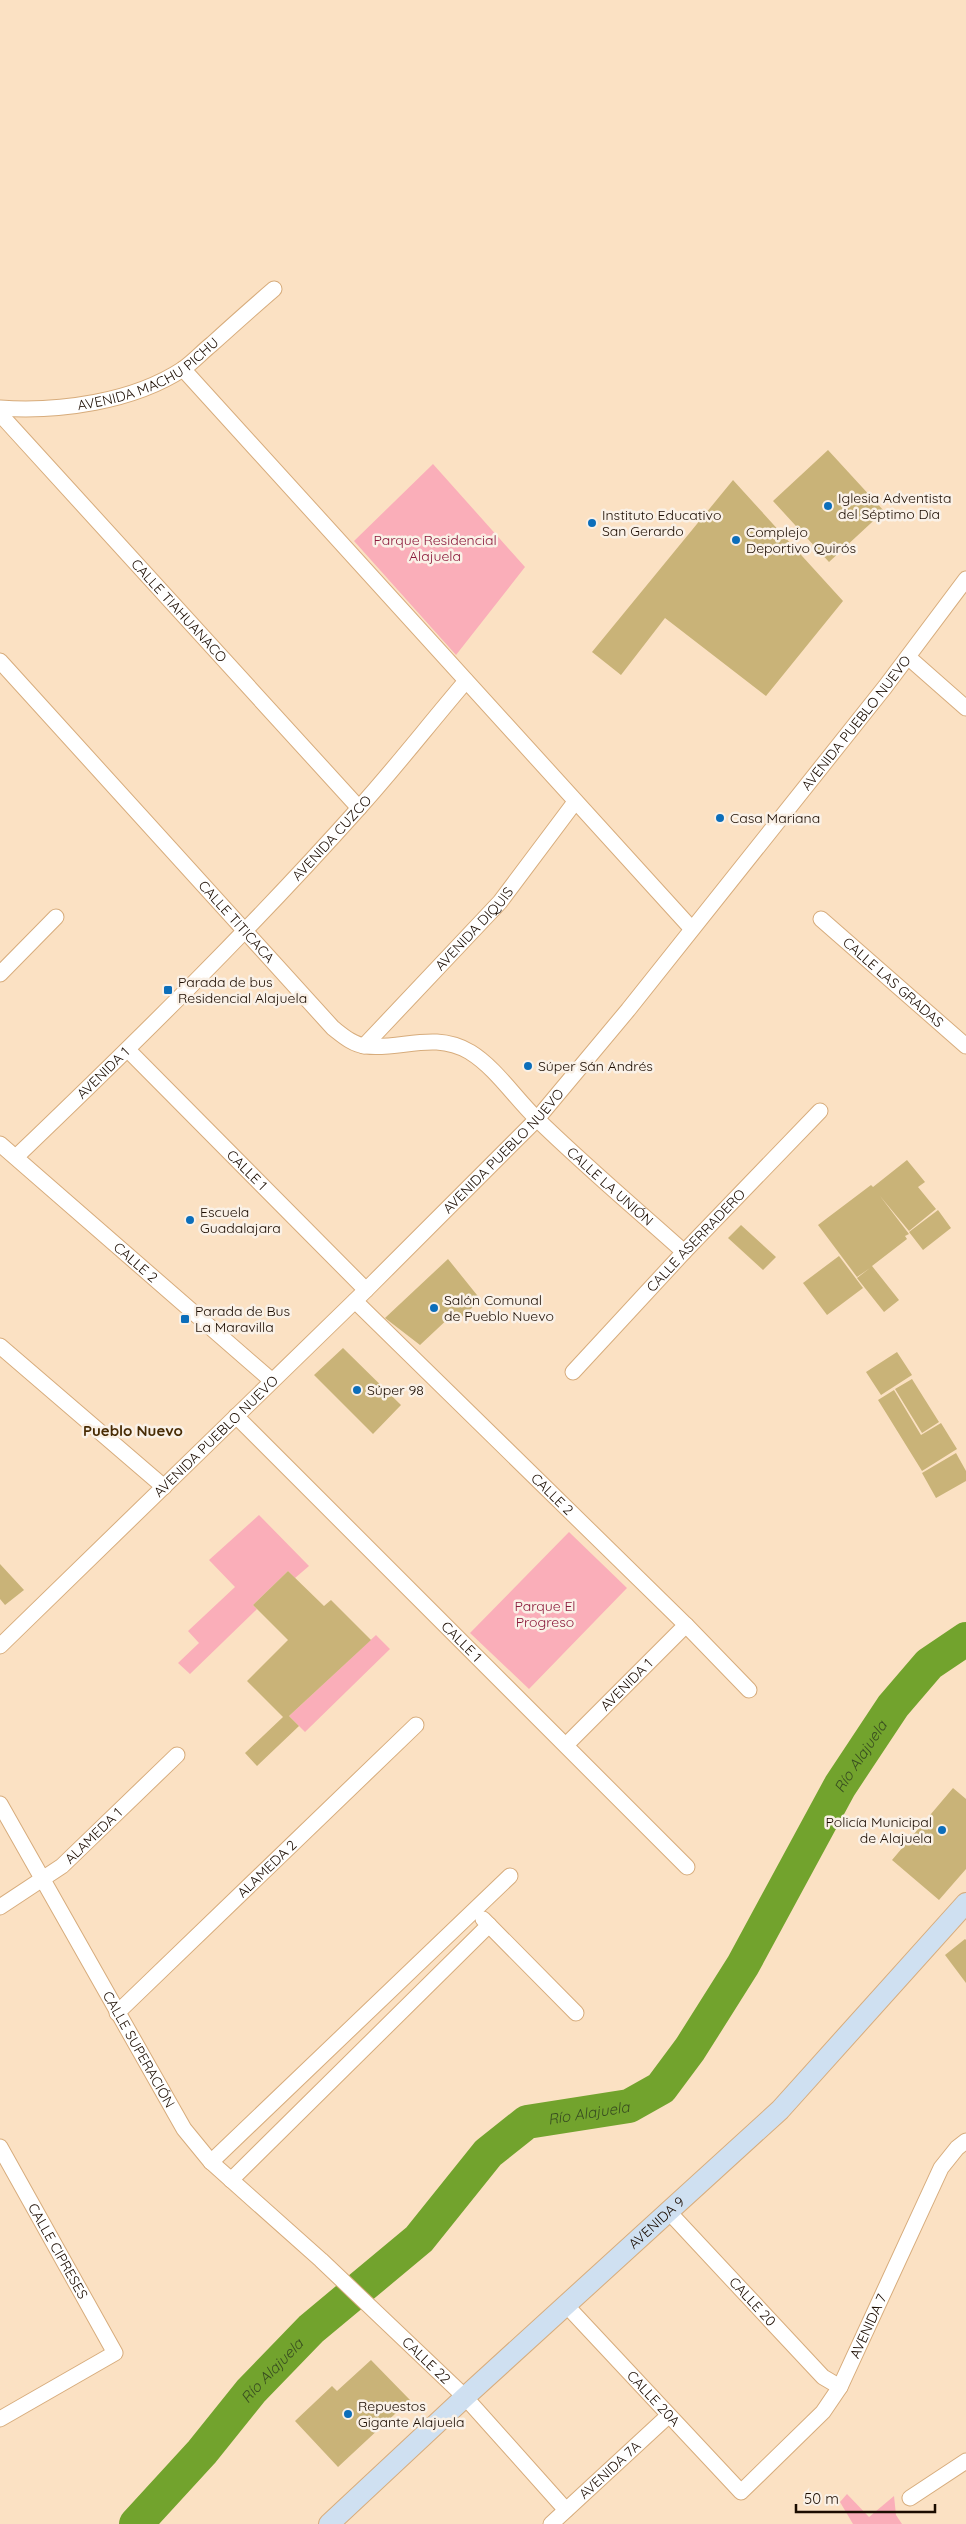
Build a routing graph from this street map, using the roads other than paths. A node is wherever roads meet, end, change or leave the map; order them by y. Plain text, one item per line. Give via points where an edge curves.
1 (274, 289) dead end
2 (184, 369) junction
3 (0, 408) edge
4 (0, 414) edge
5 (966, 579) edge
6 (908, 657) junction
7 (0, 661) edge
8 (466, 681) junction
9 (966, 708) edge
10 (575, 802) junction
11 (360, 808) junction
12 (56, 917) dead end
13 (821, 920) dead end
14 (691, 928) junction
15 (245, 930) junction
16 (0, 974) edge
17 (189, 988) joint
18 (364, 1046) junction
19 (966, 1046) edge
20 (128, 1050) junction
21 (820, 1112) dead end
22 (537, 1119) junction
23 (0, 1144) edge
24 (16, 1157) junction
25 (684, 1252) junction
26 (360, 1296) junction
27 (0, 1346) edge
28 (573, 1372) dead end
29 (271, 1380) junction
30 (236, 1416) junction
31 (164, 1487) junction
32 (686, 1625) junction
33 (0, 1646) edge
34 (749, 1690) dead end
35 (416, 1725) dead end
36 (567, 1744) junction
37 (178, 1755) dead end
38 (0, 1804) edge
39 (687, 1867) dead end
40 (510, 1876) dead end
41 (42, 1880) junction
42 (966, 1903) edge
43 (0, 1907) edge
44 (474, 1910) junction
45 (489, 1925) junction
46 (117, 2013) junction
47 (576, 2013) dead end
48 (966, 2140) edge
49 (0, 2148) edge
50 (211, 2162) junction
51 (230, 2180) junction
52 (668, 2211) junction
53 (321, 2260) joint
54 (566, 2304) junction
55 (840, 2387) junction
56 (465, 2396) junction
57 (668, 2416) junction
58 (0, 2419) edge
59 (966, 2461) edge
60 (740, 2492) joint
61 (910, 2498) dead end
62 (566, 2510) junction
63 (329, 2524) edge
64 (551, 2524) edge

1 - 2 street, AVENIDA MACHU PICHU
2 - 3 street, AVENIDA MACHU PICHU via 128,392 74,407 40,410
2 - 8 street
4 - 11 street, CALLE TIAHUANACO
5 - 6 street, AVENIDA PUEBLO NUEVO
6 - 9 street
6 - 14 street, AVENIDA PUEBLO NUEVO
7 - 15 street, CALLE TITICACA
8 - 10 street
8 - 11 street, AVENIDA CUZCO
10 - 14 street
10 - 18 street, AVENIDA DIQUIS via 500,902
11 - 15 street, AVENIDA CUZCO
12 - 16 street
13 - 19 street, CALLE LAS GRADAS
14 - 22 street, AVENIDA PUEBLO NUEVO
15 - 17 street, AVENIDA CUZCO
15 - 18 street, CALLE TITICACA via 333,1028
17 - 20 street, AVENIDA 1
18 - 22 street, CALLE TITICACA via 444,1042 470,1052
20 - 24 street, AVENIDA 1
20 - 26 street, CALLE 1
21 - 25 street, CALLE ASERRADERO
22 - 25 street, CALLE LA UNIÓN
22 - 26 street, AVENIDA PUEBLO NUEVO
23 - 24 street, CALLE 2
24 - 29 street, CALLE 2
25 - 28 street, CALLE ASERRADERO
26 - 29 street, AVENIDA PUEBLO NUEVO
26 - 32 street, CALLE 2
27 - 31 street
29 - 30 street, AVENIDA PUEBLO NUEVO
30 - 31 street, AVENIDA PUEBLO NUEVO
30 - 36 street, CALLE 1
31 - 33 street, AVENIDA PUEBLO NUEVO
32 - 34 street, CALLE 2
32 - 36 street, AVENIDA 1
35 - 46 street, ALAMEDA 2
36 - 39 street, CALLE 1
37 - 41 street, ALAMEDA 1 via 62,1866
38 - 41 street, CALLE SUPERACIÓN
40 - 44 street
41 - 43 street, ALAMEDA 1
41 - 46 street, CALLE SUPERACIÓN
42 - 52 street, AVENIDA 9 via 780,2110
44 - 45 street
44 - 50 street
45 - 47 street
45 - 51 street
46 - 50 street, CALLE SUPERACIÓN via 184,2129
48 - 55 street, AVENIDA 7 via 942,2168
49 - 58 street, CALLE CIPRESES via 115,2353
50 - 51 street, CALLE SUPERACIÓN
51 - 53 street, CALLE SUPERACIÓN
52 - 54 street, AVENIDA 9
52 - 55 street, CALLE 20 via 823,2377
53 - 56 street, CALLE 22
54 - 56 street, AVENIDA 9
54 - 57 street, CALLE 20A
55 - 60 street, AVENIDA 7 via 823,2412
56 - 62 street, CALLE 22
56 - 63 street, AVENIDA 9
57 - 60 street, CALLE 20A
57 - 62 street, AVENIDA 7A
59 - 61 street
62 - 64 street, AVENIDA 7A

